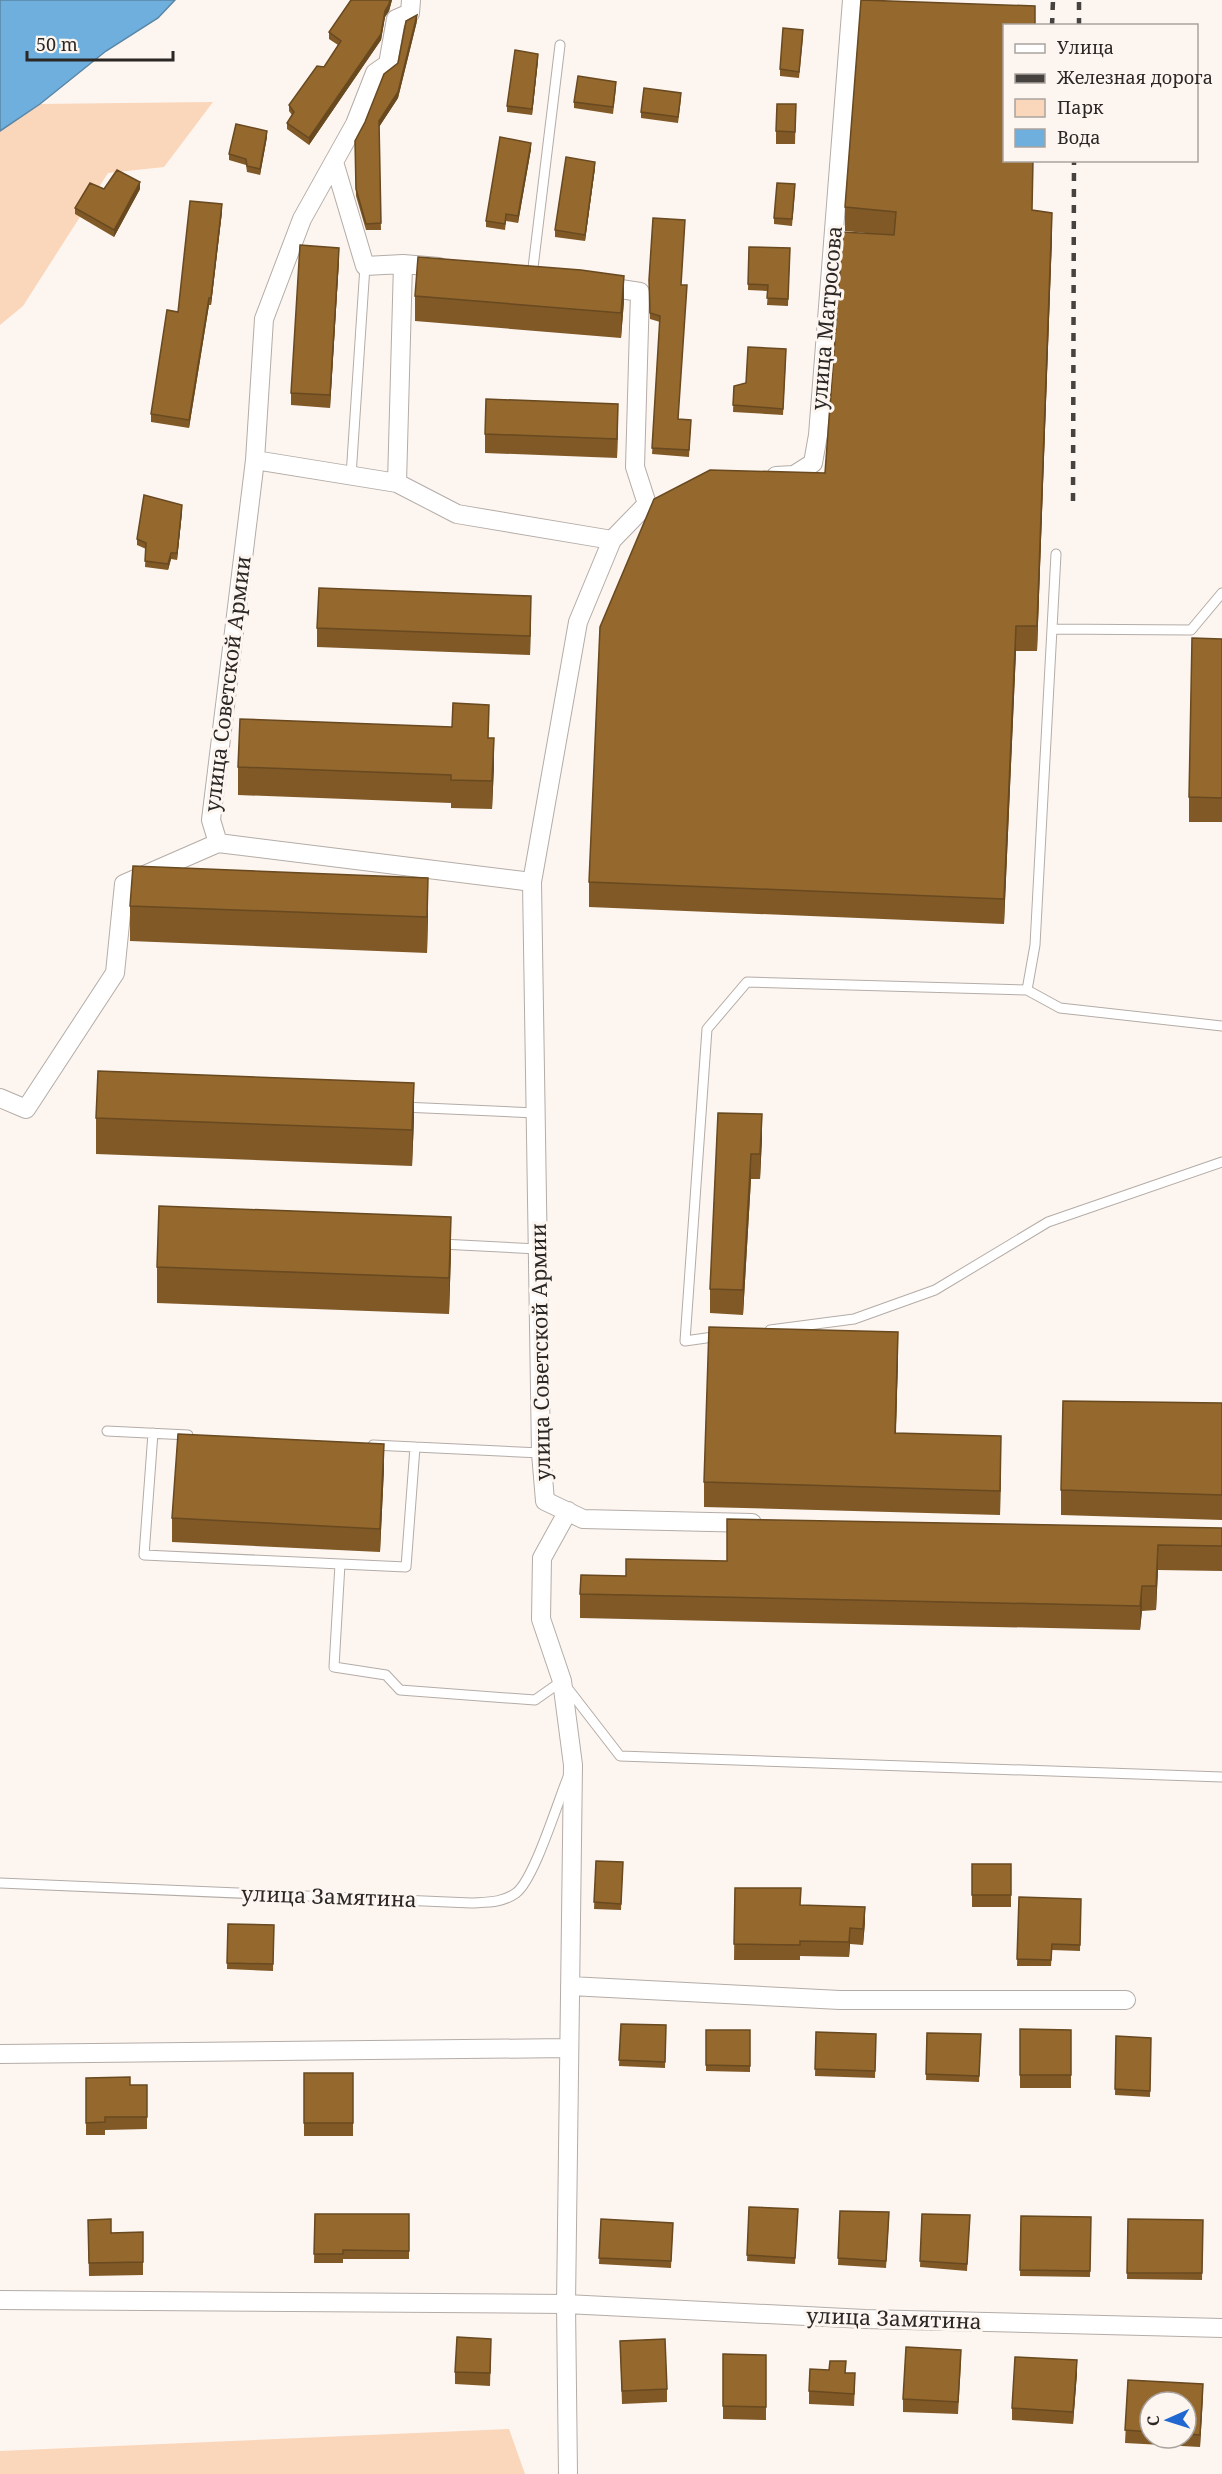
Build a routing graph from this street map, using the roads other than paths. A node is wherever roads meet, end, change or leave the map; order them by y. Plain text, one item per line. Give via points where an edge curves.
1 (411, 0) edge
2 (852, 0) edge
3 (560, 45) dead end
4 (334, 162) junction
5 (403, 264) junction
6 (365, 266) junction
7 (462, 269) edge
8 (509, 274) edge
9 (532, 276) junction
10 (554, 279) edge
11 (586, 284) edge
12 (255, 459) junction
13 (351, 476) junction
14 (759, 478) edge
15 (397, 483) junction
16 (668, 496) edge
17 (647, 504) junction
18 (612, 540) junction
19 (1056, 554) dead end
20 (1222, 593) edge
21 (1052, 629) junction
22 (218, 843) junction
23 (532, 882) junction
24 (1027, 990) junction
25 (1222, 1026) edge
26 (0, 1098) edge
27 (395, 1107) edge
28 (536, 1113) junction
29 (1222, 1162) edge
30 (434, 1243) edge
31 (538, 1249) junction
32 (764, 1331) edge
33 (730, 1335) edge
34 (107, 1431) dead end
35 (153, 1433) junction
36 (200, 1436) edge
37 (367, 1444) edge
38 (415, 1447) junction
39 (541, 1453) junction
40 (568, 1511) junction
41 (773, 1524) edge
42 (340, 1564) junction
43 (562, 1681) junction
44 (573, 1765) junction
45 (1222, 1777) edge
46 (0, 1883) edge
47 (570, 1986) junction
48 (1126, 2000) dead end
49 (569, 2048) junction
50 (0, 2054) edge
51 (0, 2300) edge
52 (566, 2304) junction
53 (1222, 2328) edge
54 (568, 2474) edge

1 - 4 street, улица Советской Армии via 410,13 396,19 388,64 375,73 355,124
2 - 14 street, улица Матросова via 813,463 794,475
3 - 9 lane
4 - 6 street
4 - 12 street, улица Советской Армии via 302,219 264,319
5 - 6 street
5 - 7 street
5 - 15 street
6 - 13 lane
8 - 9 street
9 - 10 street
11 - 17 street via 640,291 635,467
12 - 13 street
12 - 22 street, улица Советской Армии via 211,820
13 - 15 street
15 - 18 street via 457,514
16 - 17 street
17 - 18 street, улица Советской Армии
18 - 23 street, улица Советской Армии via 578,622
19 - 21 lane
20 - 21 lane via 1191,630
21 - 24 lane via 1035,945
22 - 23 street, улица Советской Армии
22 - 26 street via 124,884 115,973 26,1109
23 - 28 street, улица Советской Армии
24 - 25 lane via 1060,1008
24 - 33 lane via 747,982 707,1029 685,1341
27 - 28 lane
28 - 31 street, улица Советской Армии
29 - 32 lane via 1048,1222 935,1290 854,1319
30 - 31 lane
31 - 39 street, улица Советской Армии
34 - 35 lane
35 - 36 lane
35 - 42 lane via 144,1555
37 - 38 lane
38 - 39 lane
38 - 42 lane via 406,1567
39 - 40 street, улица Советской Армии via 545,1501
40 - 41 street, улица Советской Армии via 583,1519
40 - 43 street, улица Замятина via 542,1558 541,1619
42 - 43 lane via 334,1667 386,1675 400,1690 535,1700
43 - 44 street, улица Замятина
43 - 45 lane via 620,1756
44 - 46 lane, улица Замятина via 528,1877 517,1892 498,1902
44 - 47 street, улица Замятина
47 - 48 street via 840,2000
47 - 49 street, улица Замятина
49 - 50 street
49 - 52 street, улица Замятина
51 - 52 street, улица Замятина
52 - 53 street, улица Замятина via 865,2319
52 - 54 street, улица Замятина

